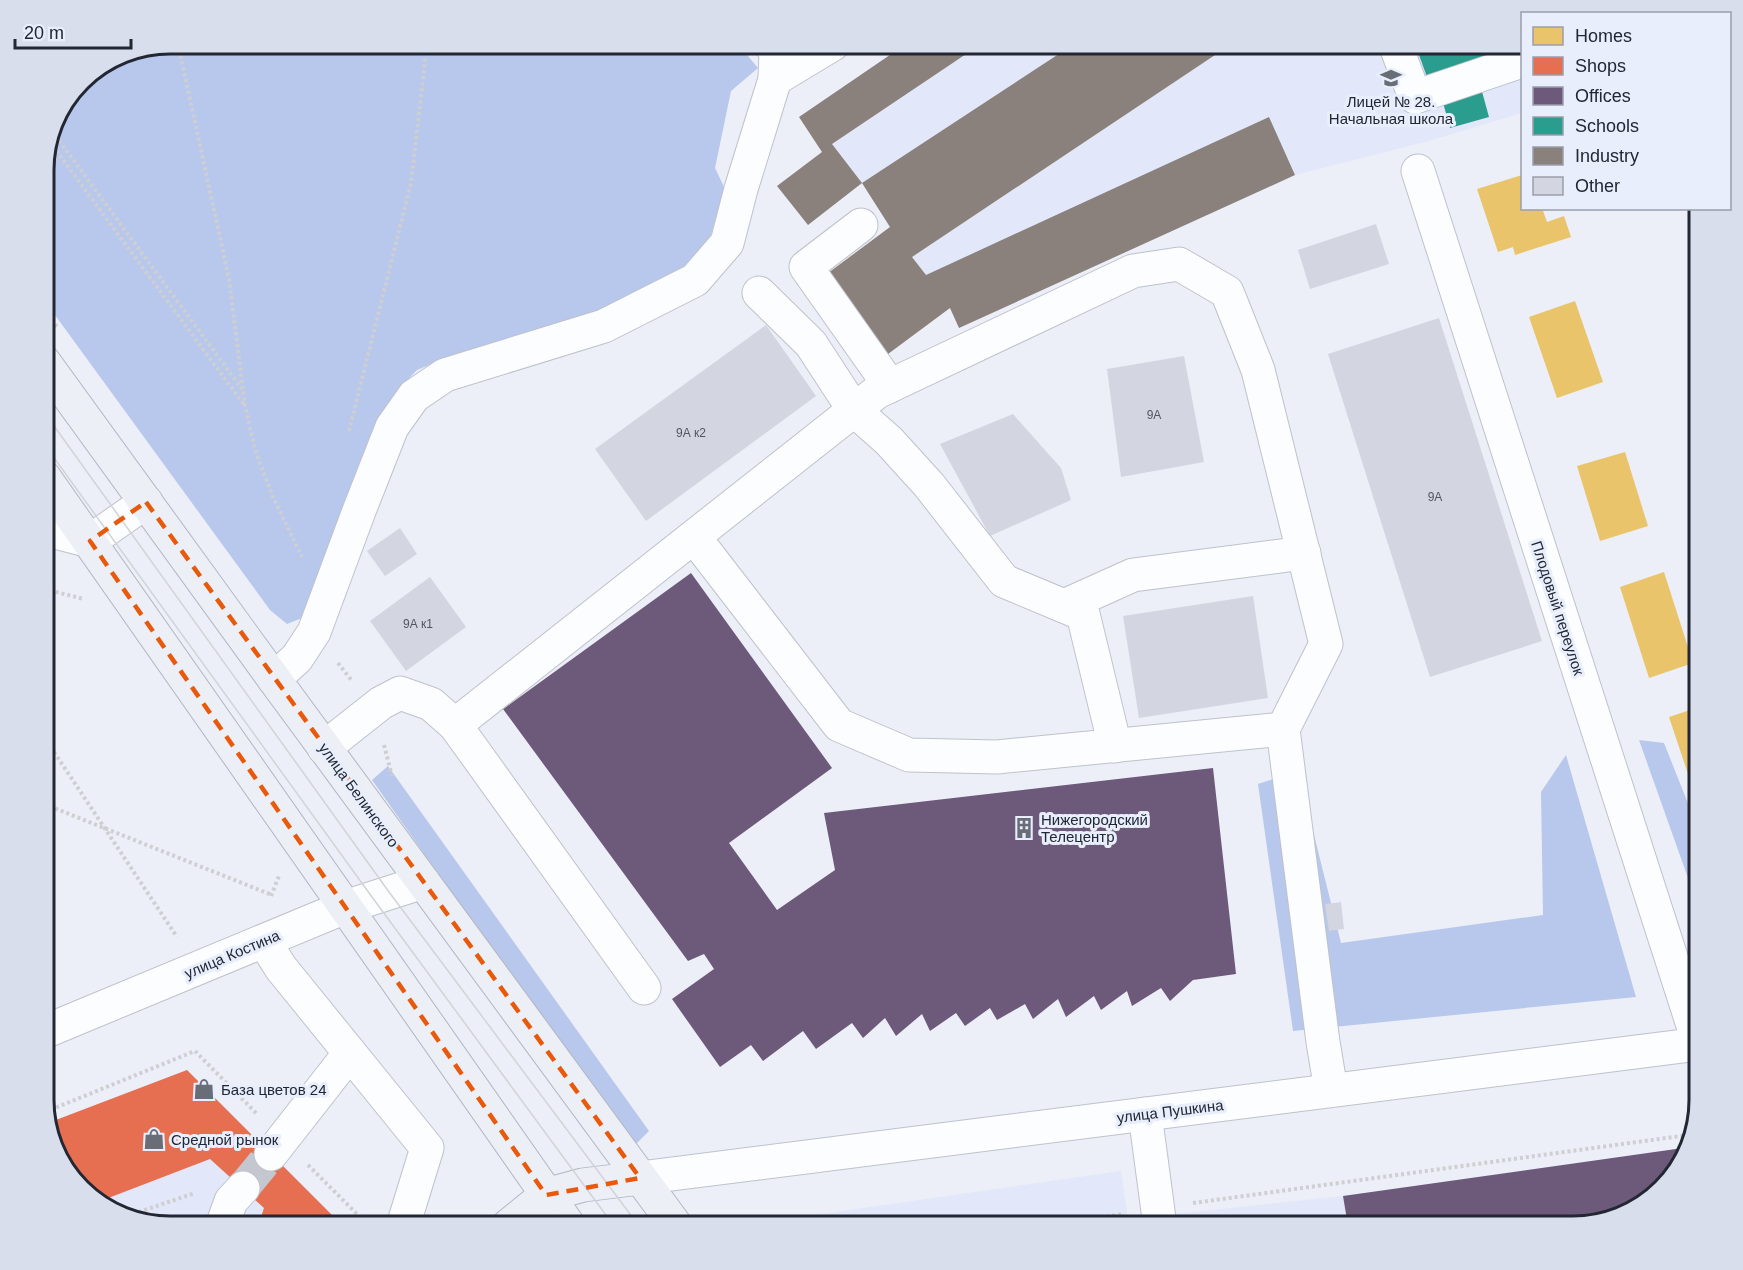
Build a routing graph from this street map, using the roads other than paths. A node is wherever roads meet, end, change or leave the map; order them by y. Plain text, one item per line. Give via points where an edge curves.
1 (776, 54) edge
2 (816, 54) edge
3 (1399, 54) edge
4 (1521, 61) edge
5 (775, 79) junction
6 (1418, 171) dead end
7 (861, 225) dead end
8 (759, 293) dead end
9 (54, 376) edge
10 (890, 386) junction
11 (854, 410) junction
12 (54, 491) edge
13 (146, 502) junction
14 (54, 532) edge
15 (694, 537) junction
16 (90, 541) junction
17 (1304, 553) junction
18 (1064, 606) junction
19 (274, 679) junction
20 (455, 725) junction
21 (1283, 729) junction
22 (1114, 746) junction
23 (324, 748) junction
24 (423, 882) junction
25 (345, 908) junction
26 (264, 941) junction
27 (644, 988) dead end
28 (1689, 1013) edge
29 (54, 1028) edge
30 (1689, 1045) edge
31 (350, 1053) junction
32 (1331, 1090) junction
33 (1145, 1114) junction
34 (277, 1147) tunnel mouth
35 (640, 1178) junction
36 (546, 1195) junction
37 (406, 1216) edge
38 (521, 1216) edge
39 (561, 1216) edge
40 (668, 1216) edge
41 (1158, 1216) edge

1 - 5 street
2 - 5 street
3 - 4 street via 1415,97
5 - 19 street via 727,243 695,280 604,326 445,375 414,396 392,427 314,632 297,658
6 - 28 street, Плодовый переулок
7 - 10 street via 806,267
8 - 11 street via 811,344
9 - 13 main road, улица Белинского
10 - 11 street
10 - 17 street via 1133,271 1179,264 1227,291 1258,370
11 - 15 street
11 - 18 street via 929,485 1004,581
12 - 16 main road
13 - 16 street
13 - 19 main road, улица Белинского
14 - 16 street
15 - 20 street
15 - 22 street via 839,725 909,755 997,758
16 - 25 main road
17 - 18 street via 1133,575
17 - 21 street via 1326,644
18 - 22 street via 1083,614
19 - 23 main road, улица Белинского
20 - 23 street via 431,704 400,693 381,703
20 - 27 street
21 - 22 street
21 - 32 street
23 - 24 main road, улица Белинского
24 - 25 street, улица Костина
24 - 35 main road, улица Белинского
25 - 26 street, улица Костина
25 - 36 main road
26 - 29 street, улица Костина
26 - 31 street
30 - 32 street, улица Пушкина
31 - 34 street
31 - 37 street via 427,1148
32 - 33 street, улица Пушкина
33 - 35 street, улица Пушкина
33 - 41 street
35 - 36 main road via 583,1185
35 - 40 main road, улица Белинского
36 - 38 main road
36 - 39 main road

